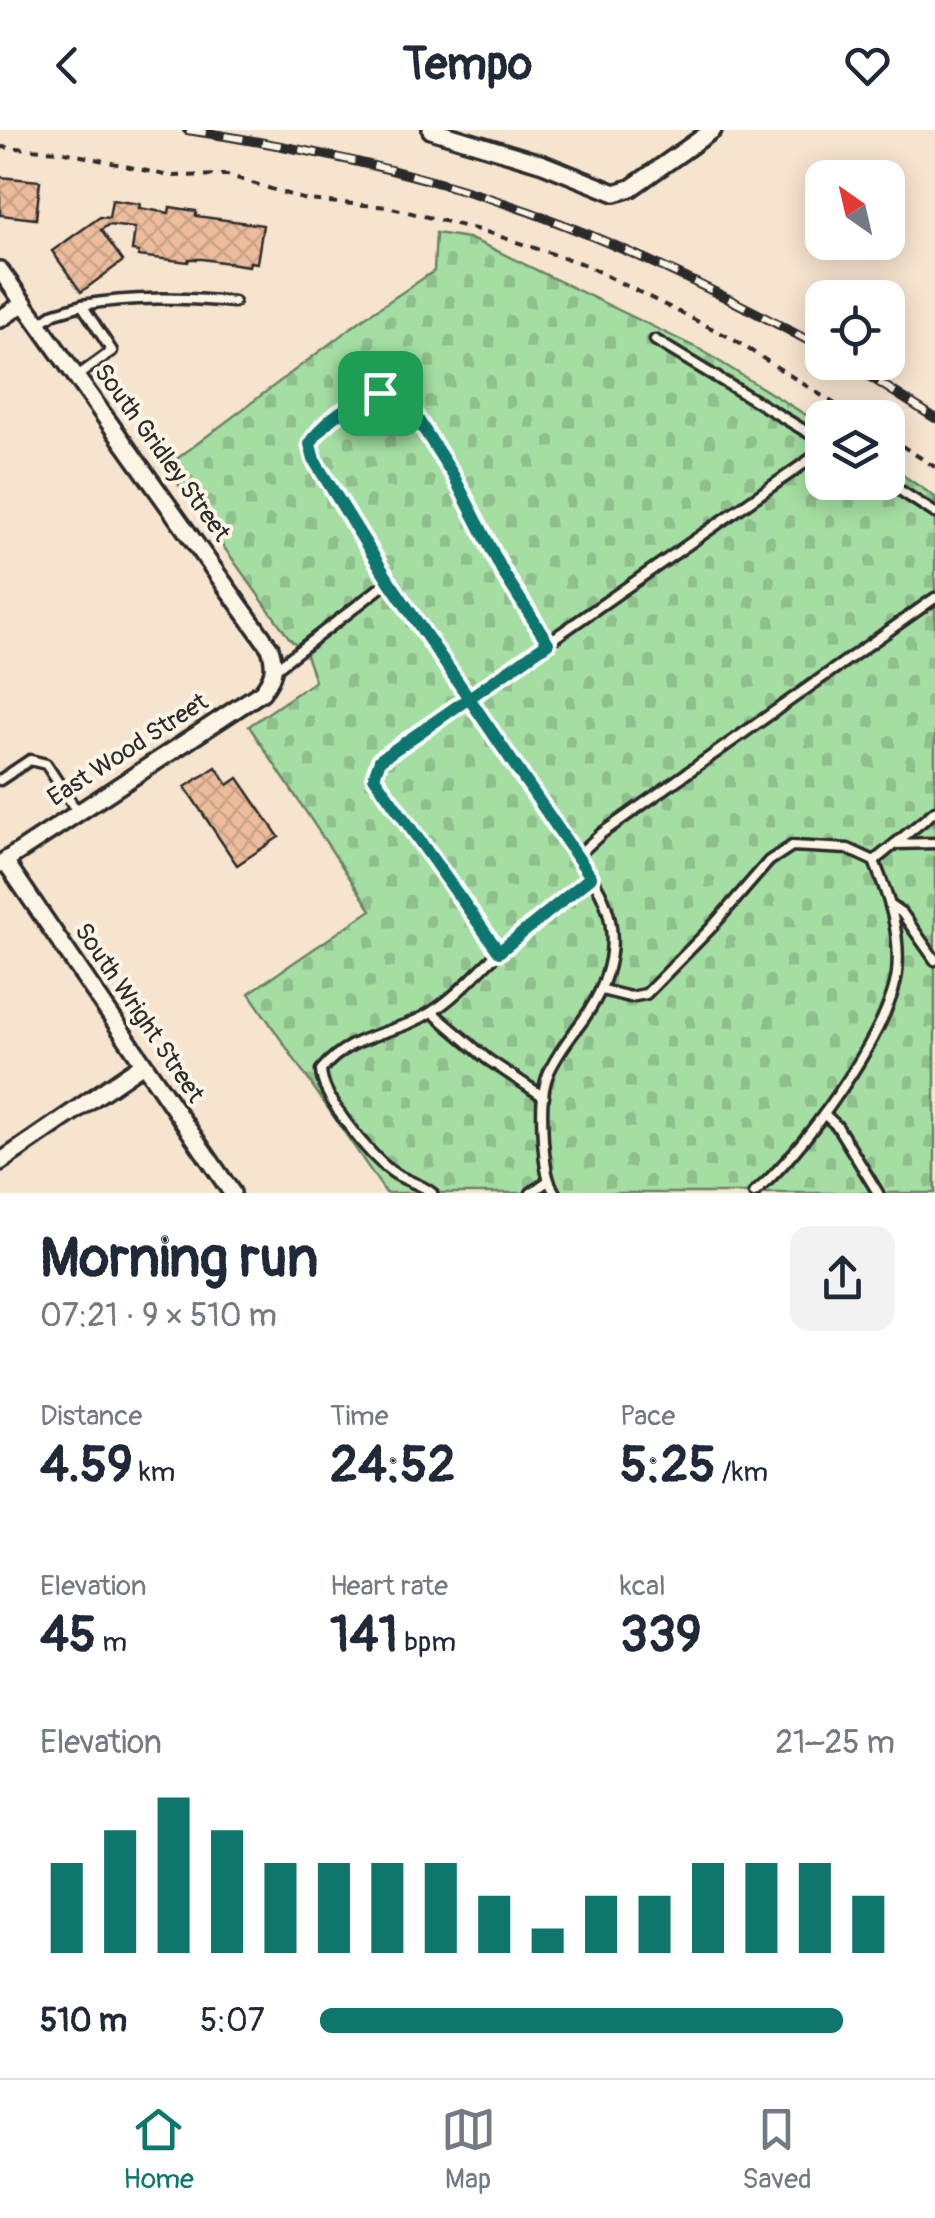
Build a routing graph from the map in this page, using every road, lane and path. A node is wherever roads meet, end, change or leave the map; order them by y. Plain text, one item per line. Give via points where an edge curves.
1 (431, 130) edge
2 (712, 130) edge
3 (0, 146) edge
4 (0, 270) edge
5 (234, 302) dead end
6 (24, 303) junction
7 (82, 305) junction
8 (0, 319) edge
9 (38, 324) junction
10 (655, 340) dead end
11 (76, 377) junction
12 (828, 400) edge
13 (805, 431) edge
14 (905, 448) edge
15 (805, 462) edge
16 (935, 467) edge
17 (905, 494) edge
18 (935, 513) edge
19 (389, 581) junction
20 (935, 598) edge
21 (548, 643) junction
22 (274, 670) junction
23 (470, 698) junction
24 (0, 780) edge
25 (935, 810) edge
26 (78, 813) junction
27 (935, 843) edge
28 (893, 844) junction
29 (578, 855) junction
30 (874, 860) junction
31 (2, 863) edge
32 (591, 877) junction
33 (892, 906) junction
34 (499, 952) junction
35 (935, 960) edge
36 (602, 990) junction
37 (432, 1012) junction
38 (143, 1064) junction
39 (544, 1097) junction
40 (824, 1114) junction
41 (0, 1162) edge
42 (548, 1181) junction
43 (232, 1193) edge
44 (432, 1193) edge
45 (531, 1193) edge
46 (556, 1193) edge
47 (754, 1193) edge
48 (878, 1193) edge

1 - 2 street via 544,164 615,194
3 - 12 path via 60,151 169,176 227,175 306,200 388,207 483,231 583,264 715,330
4 - 6 street, South Gridley Street
5 - 7 lane via 166,297
6 - 8 street
6 - 9 street, South Gridley Street
7 - 9 lane
7 - 11 lane via 112,351
9 - 11 street, South Gridley Street
10 - 13 lane
11 - 22 street, South Gridley Street via 270,648
14 - 16 path
15 - 21 lane
17 - 18 lane
19 - 21 lane via 327,485 310,444 334,416 380,393 408,404
19 - 22 lane
19 - 23 lane
20 - 29 lane
21 - 23 lane
22 - 26 street, East Wood Street via 262,692
23 - 29 lane
23 - 34 lane via 380,760 374,777
24 - 26 lane via 30,760 46,764
25 - 28 lane
26 - 31 street, East Wood Street
27 - 28 lane
28 - 30 lane
29 - 32 lane
30 - 33 lane
30 - 36 lane via 848,849 792,846 768,860 646,994
31 - 38 street, South Wright Street
32 - 34 lane
32 - 36 lane via 612,921 614,946
33 - 35 lane
33 - 40 lane via 896,977 863,1052
34 - 37 lane
36 - 39 lane via 562,1045
37 - 39 lane
37 - 44 lane via 333,1056 321,1070 321,1082 387,1168
38 - 41 street
38 - 43 street, South Wright Street
39 - 42 lane
40 - 47 lane
40 - 48 lane
42 - 45 lane
42 - 46 lane

